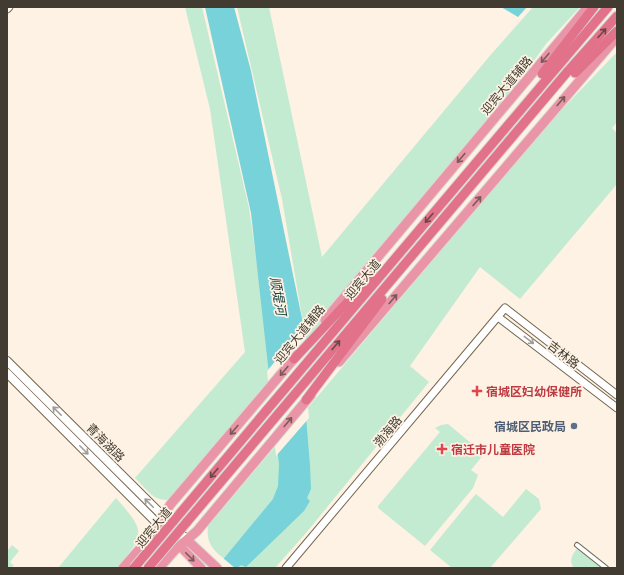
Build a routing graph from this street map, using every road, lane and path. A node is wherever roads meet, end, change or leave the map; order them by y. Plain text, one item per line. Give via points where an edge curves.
1 (588, 7) edge
2 (594, 7) edge
3 (608, 7) edge
4 (617, 16) edge
5 (617, 31) edge
6 (617, 37) edge
7 (485, 151) junction
8 (481, 174) junction
9 (472, 184) junction
10 (411, 240) junction
11 (504, 308) joint
12 (498, 316) junction
13 (310, 341) junction
14 (294, 359) joint
15 (7, 361) edge
16 (7, 373) edge
17 (617, 395) edge
18 (306, 400) junction
19 (617, 408) edge
20 (164, 517) junction
21 (158, 525) junction
22 (187, 540) junction
23 (577, 545) dead end
24 (180, 546) junction
25 (123, 568) edge
26 (134, 568) edge
27 (148, 568) edge
28 (159, 568) edge
29 (201, 568) edge
30 (217, 568) edge
31 (286, 568) edge
32 (606, 568) edge

1 -> 13 main road, 迎宾大道辅路
2 - 7 highway via 497,129
3 - 7 highway, 迎宾大道
8 -> 4 highway, 迎宾大道
5 - 8 highway via 558,92 501,157
18 -> 6 main road
7 -> 10 highway, 迎宾大道
8 - 9 highway, 迎宾大道
9 - 18 highway via 444,226 384,296
27 -> 9 highway, 迎宾大道, bridge
10 - 13 highway via 377,271
10 -> 26 highway, 迎宾大道, bridge
11 - 12 street, 渤海路
11 - 17 street, 吉林路
12 -> 19 street, 吉林路
12 - 31 street, 渤海路
13 - 14 highway
14 -> 20 main road, 迎宾大道辅路 via 170,505
20 -> 15 main road, 青海湖路
16 -> 21 main road, 青海湖路
22 -> 18 main road
20 - 21 main road, 迎宾大道辅路
20 - 22 main road, 青海湖路
21 - 24 main road, 青海湖路
21 - 25 main road, 迎宾大道辅路
22 - 24 main road
22 - 30 main road
23 - 32 street
24 - 28 main road
24 -> 29 main road

